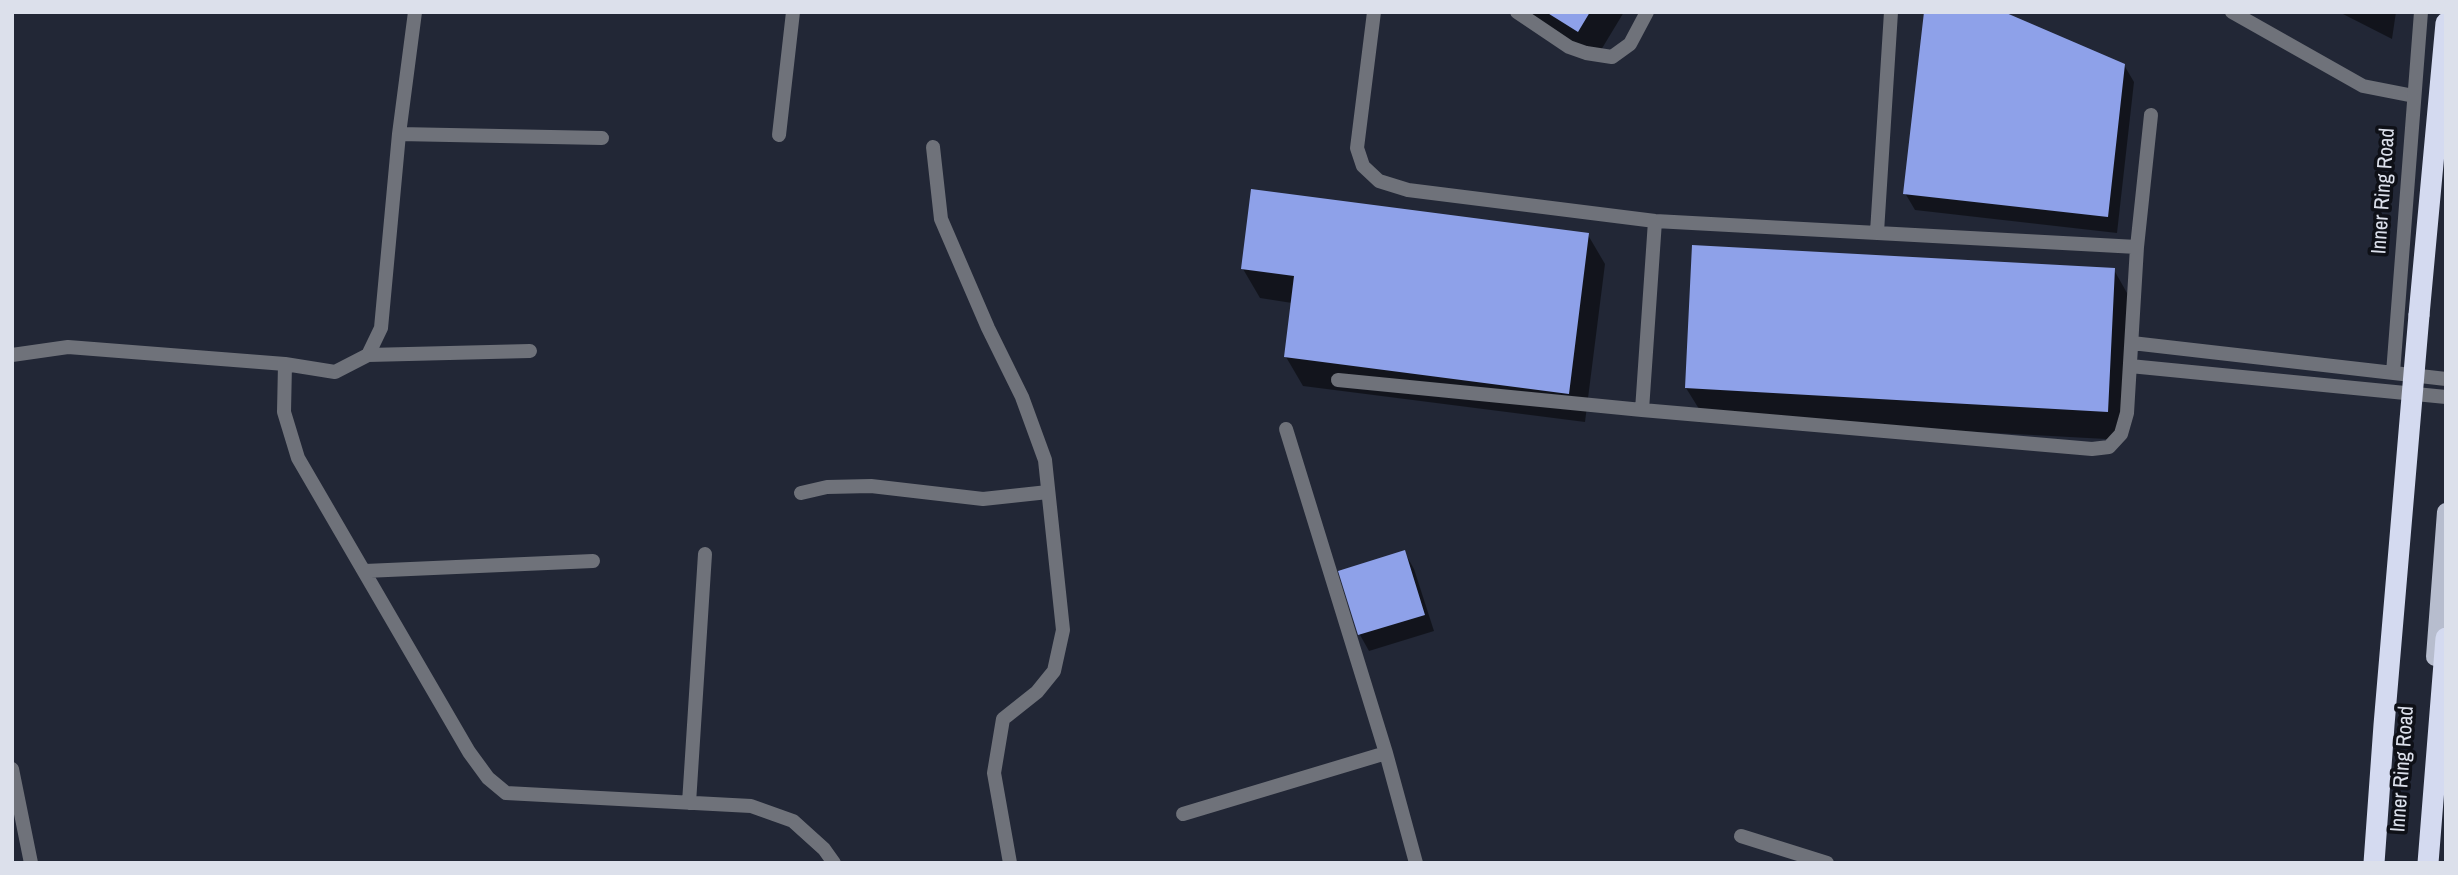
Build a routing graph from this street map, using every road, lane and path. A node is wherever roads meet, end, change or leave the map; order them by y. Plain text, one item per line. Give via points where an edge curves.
1 (415, 12) edge
2 (793, 12) edge
3 (1374, 12) edge
4 (1517, 12) edge
5 (1647, 12) edge
6 (1891, 12) edge
7 (2232, 12) edge
8 (2421, 12) edge
9 (2446, 23) edge
10 (2414, 96) junction
11 (2151, 115) dead end
12 (399, 134) junction
13 (779, 135) dead end
14 (602, 138) dead end
15 (933, 147) dead end
16 (1655, 221) junction
17 (1877, 232) junction
18 (2137, 247) junction
19 (2132, 344) junction
20 (530, 351) dead end
21 (12, 355) edge
22 (368, 355) junction
23 (285, 364) junction
24 (2130, 366) junction
25 (2393, 373) junction
26 (2415, 376) junction
27 (2446, 379) edge
28 (1338, 380) dead end
29 (2446, 397) edge
30 (1642, 410) junction
31 (1286, 429) dead end
32 (1048, 492) junction
33 (801, 493) dead end
34 (2446, 512) edge
35 (705, 554) dead end
36 (593, 561) dead end
37 (365, 571) junction
38 (2446, 638) edge
39 (1386, 753) junction
40 (12, 769) edge
41 (689, 803) junction
42 (1183, 814) dead end
43 (1741, 836) dead end
44 (31, 863) edge
45 (834, 863) edge
46 (1010, 863) edge
47 (1416, 863) edge
48 (1827, 863) edge
49 (2374, 863) edge
50 (2418, 863) edge
51 (2428, 863) edge

1 - 12 street
2 - 13 street
3 - 16 street via 1357,148 1363,166 1378,181 1408,190
4 - 5 street via 1569,47 1612,57 1630,44
6 - 17 street
7 - 10 street via 2362,86
8 - 10 street, Inner Ring Road
9 - 26 highway, bridge
10 - 25 street, Inner Ring Road
11 - 18 street
12 - 14 street
12 - 22 street via 381,328
15 - 32 street via 941,219 1022,397 1045,460
16 - 17 street
16 - 30 street
17 - 18 street
18 - 19 street
19 - 24 street
19 - 25 street
20 - 22 street
21 - 23 street via 68,347
22 - 23 street via 335,372
23 - 37 street via 284,412 298,457
24 - 29 street
24 - 30 street via 2121,435 2109,447 2092,449
25 - 26 street
26 - 27 street
26 - 49 highway, bridge
28 - 30 street
31 - 39 street
32 - 33 street via 983,499 871,486
32 - 46 street via 1063,630 1054,671 1037,692 1003,719 994,773
34 - 50 main road, Inner Ring Road
35 - 41 street
36 - 37 street
37 - 41 street via 469,752 506,793
38 - 51 highway
39 - 42 street
39 - 47 street
40 - 44 street
41 - 45 street via 751,806 793,821
43 - 48 street

